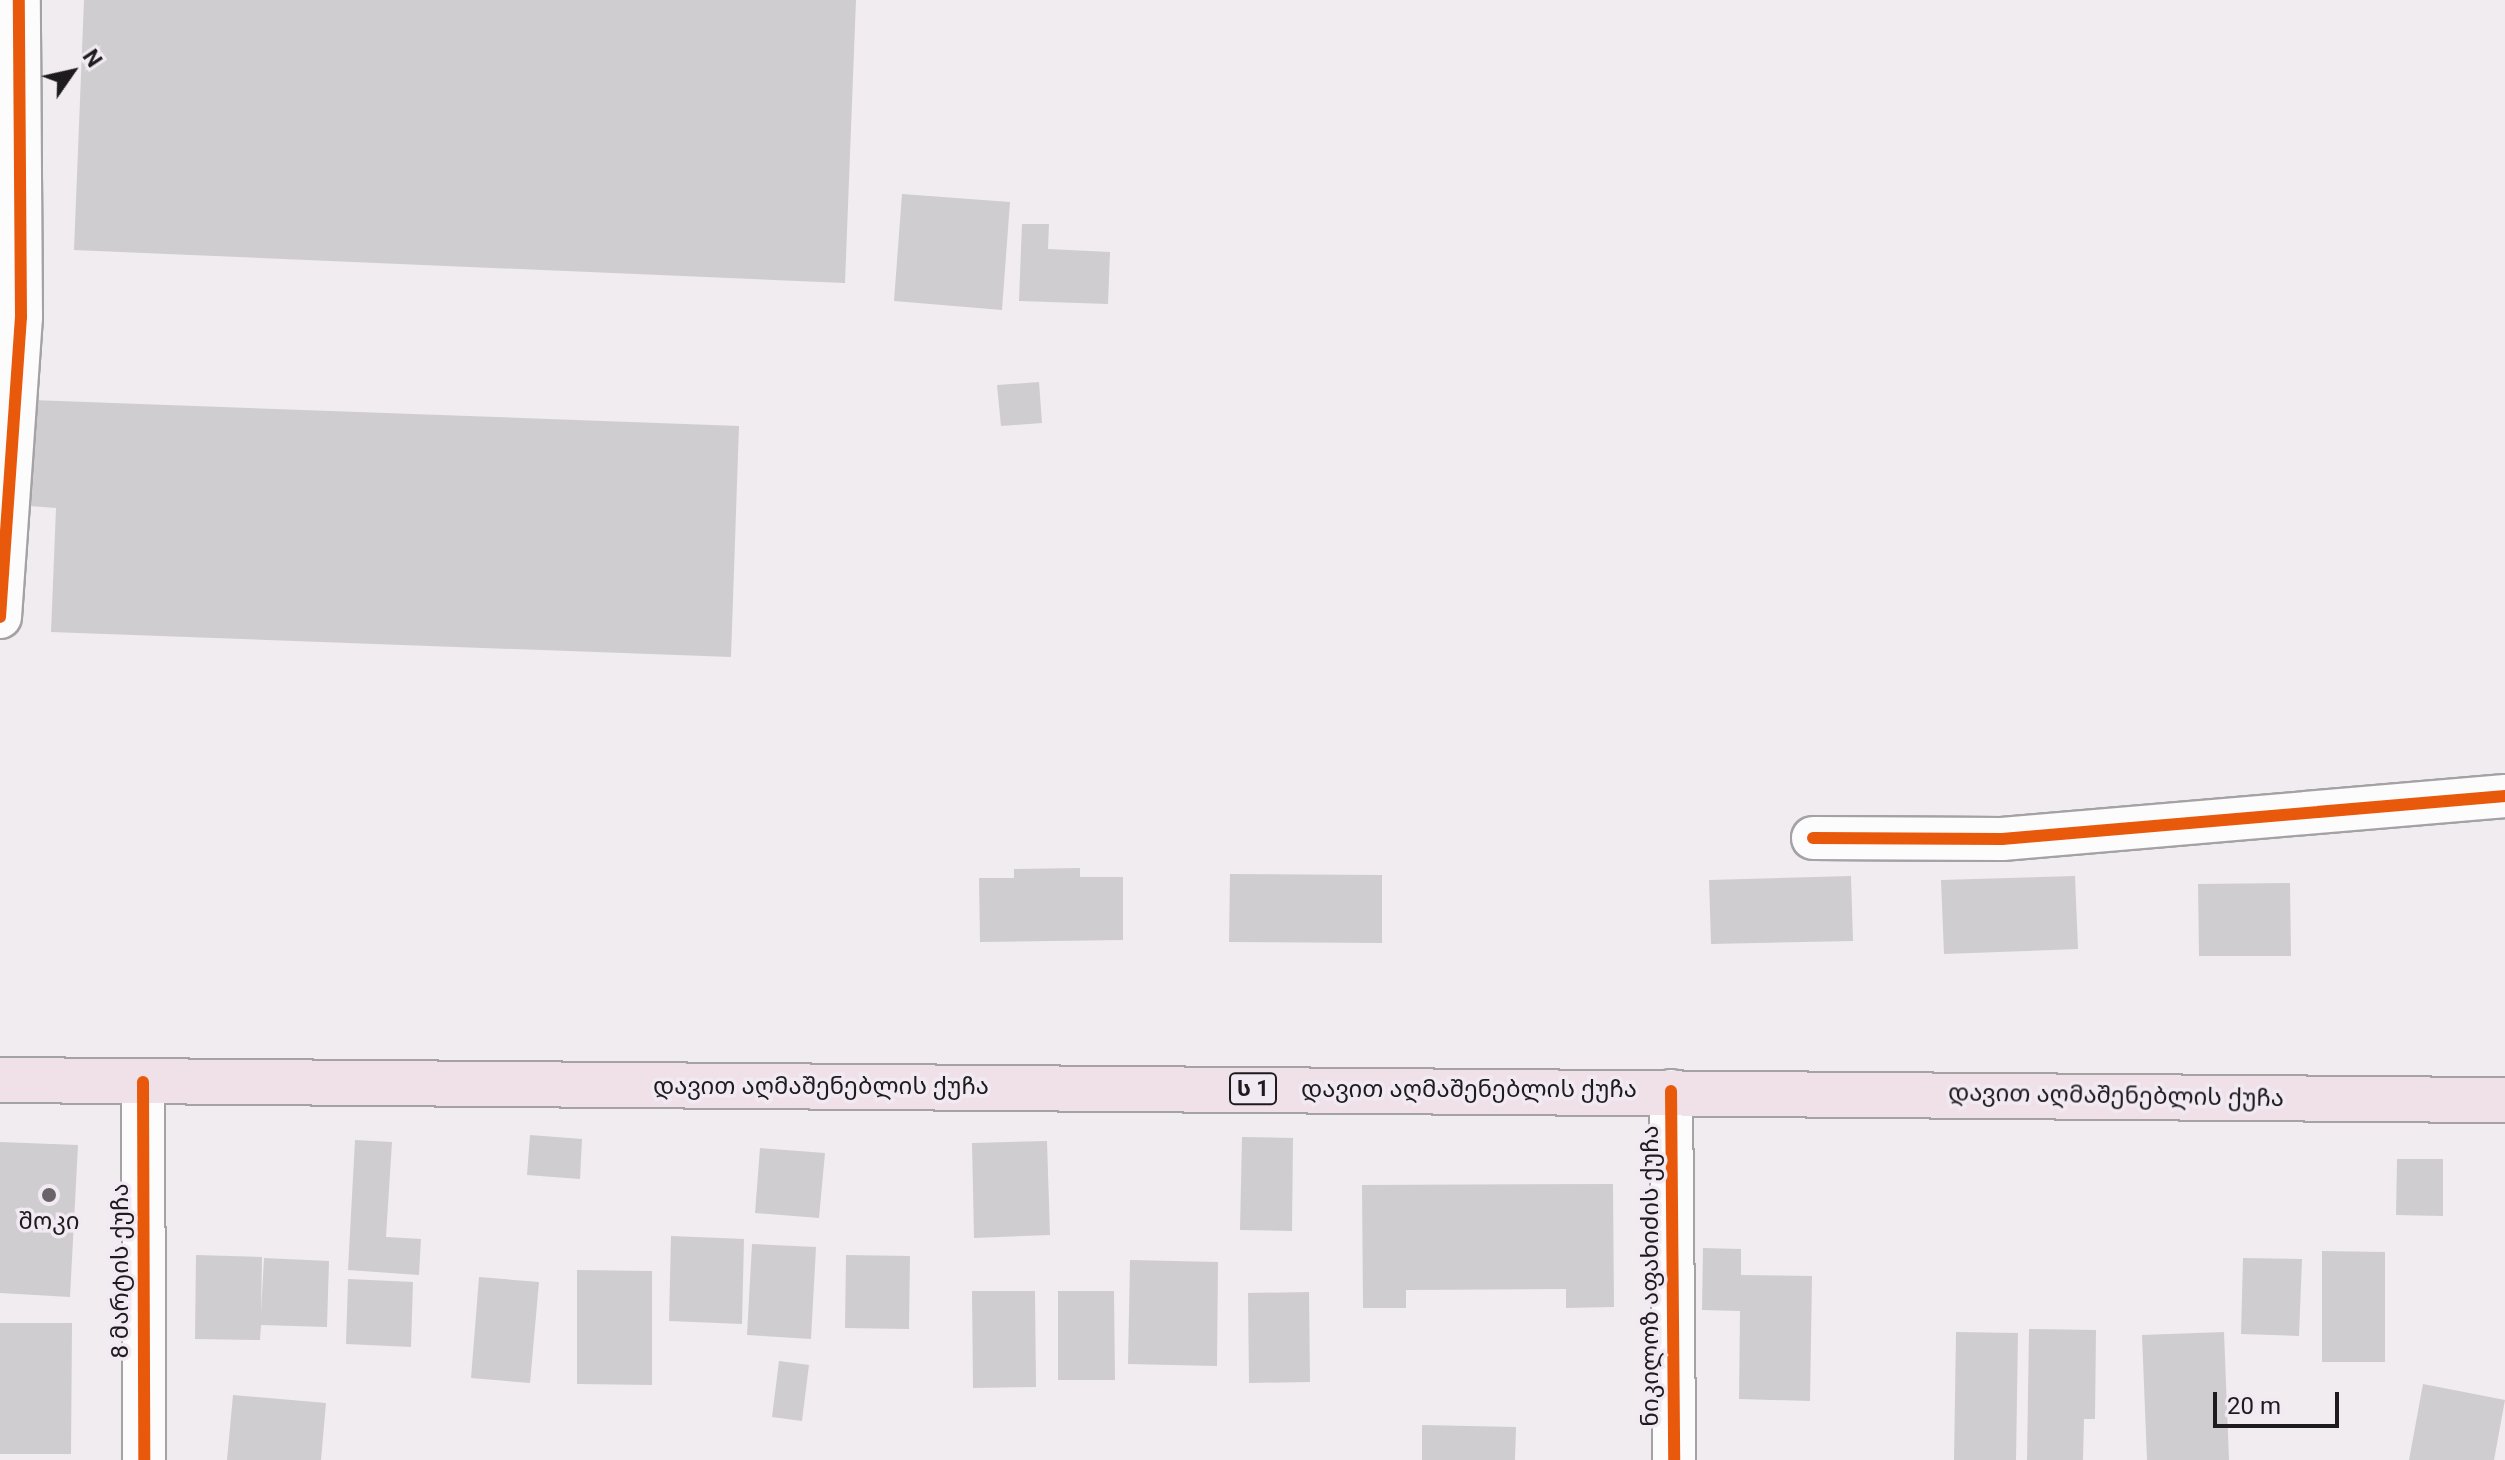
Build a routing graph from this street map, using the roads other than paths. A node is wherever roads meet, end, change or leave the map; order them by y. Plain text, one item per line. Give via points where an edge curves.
1 (19, 0) edge
2 (10, 317) edge
3 (0, 617) edge
4 (2505, 796) edge
5 (1813, 838) dead end
6 (0, 1080) edge
7 (143, 1082) junction
8 (1671, 1091) junction
9 (2505, 1100) edge
10 (144, 1460) edge
11 (1674, 1460) edge

1 - 2 street
2 - 3 street
4 - 5 street via 2002,839
6 - 7 highway, დავით აღმაშენებლის ქუჩა / ს 1
7 - 8 highway, დავით აღმაშენებლის ქუჩა / ს 1
7 - 10 street, 8 მარტის ქუჩა
8 - 9 highway, დავით აღმაშენებლის ქუჩა / ს 1
8 - 11 street, ნიკილოზ აფახიძის ქუჩა

